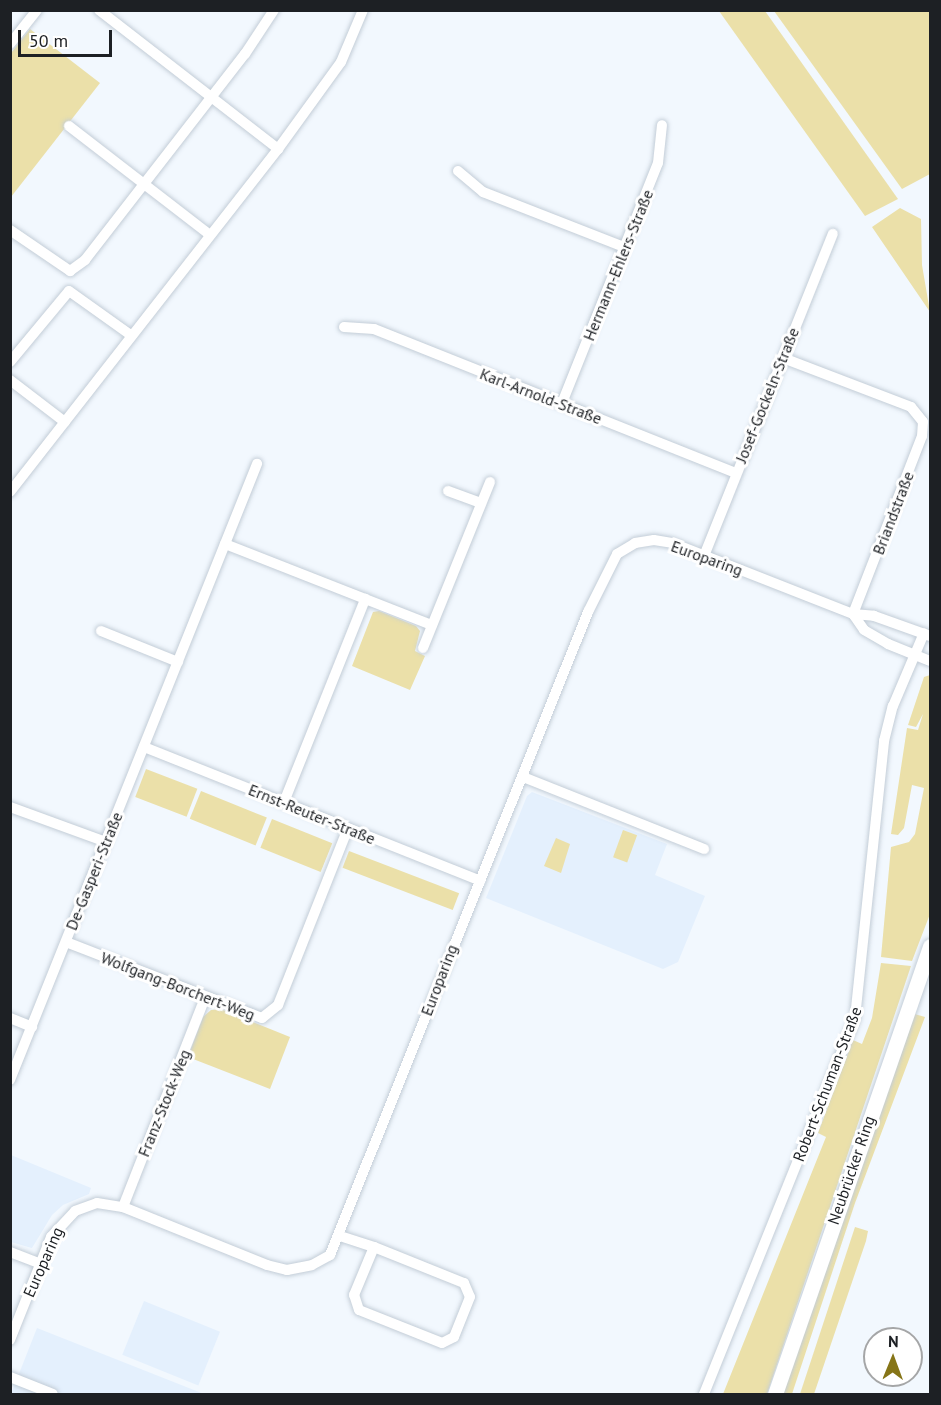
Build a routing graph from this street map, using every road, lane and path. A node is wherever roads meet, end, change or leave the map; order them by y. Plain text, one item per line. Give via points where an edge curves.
1 (37, 10) edge
2 (99, 10) edge
3 (274, 10) edge
4 (363, 10) edge
5 (10, 44) edge
6 (210, 98) junction
7 (662, 125) dead end
8 (69, 126) dead end
9 (278, 149) junction
10 (458, 171) dead end
11 (144, 184) junction
12 (10, 230) edge
13 (833, 234) dead end
14 (210, 236) junction
15 (624, 247) junction
16 (70, 271) junction
17 (69, 291) junction
18 (344, 327) dead end
19 (132, 336) junction
20 (783, 358) junction
21 (10, 362) edge
22 (10, 380) edge
23 (562, 403) junction
24 (65, 422) junction
25 (257, 464) dead end
26 (735, 473) junction
27 (490, 482) dead end
28 (448, 491) dead end
29 (10, 492) edge
30 (481, 503) junction
31 (225, 544) junction
32 (704, 556) junction
33 (365, 599) junction
34 (853, 614) junction
35 (432, 625) junction
36 (101, 631) dead end
37 (927, 635) edge
38 (423, 648) dead end
39 (913, 654) junction
40 (930, 661) edge
41 (178, 662) junction
42 (144, 747) junction
43 (523, 777) junction
44 (284, 802) junction
45 (10, 807) edge
46 (348, 828) junction
47 (106, 842) junction
48 (704, 849) dead end
49 (480, 881) junction
50 (66, 942) junction
51 (930, 946) edge
52 (205, 998) junction
53 (10, 1018) edge
54 (32, 1027) junction
55 (10, 1080) edge
56 (123, 1207) junction
57 (340, 1236) junction
58 (374, 1247) junction
59 (10, 1252) edge
60 (41, 1264) junction
61 (10, 1340) edge
62 (10, 1377) edge
63 (53, 1394) edge
64 (704, 1395) edge
65 (775, 1395) edge

1 - 5 street
2 - 6 street
3 - 6 street
4 - 9 street via 340,62
6 - 9 street
6 - 11 street
7 - 15 street, Hermann-Ehlers-Straße via 658,163
8 - 11 street
9 - 14 street
10 - 15 street via 483,192
11 - 14 street
11 - 16 street via 85,260
12 - 16 street
13 - 20 street, Josef-Gockeln-Straße
14 - 19 street
15 - 23 street, Hermann-Ehlers-Straße
16 - 17 street
17 - 19 street
17 - 21 street
18 - 23 street, Karl-Arnold-Straße via 374,329
19 - 24 street
20 - 26 street, Josef-Gockeln-Straße
20 - 34 street, Briandstraße via 911,407 923,422 919,446
22 - 24 street
23 - 26 street, Karl-Arnold-Straße
24 - 29 street
25 - 31 street, De-Gasperi-Straße
26 - 32 street, Josef-Gockeln-Straße
27 - 30 street
28 - 30 street
30 - 35 street
31 - 33 street
31 - 41 street, De-Gasperi-Straße
32 - 34 street, Europaring
32 - 43 street, Europaring via 654,540 635,543 611,561
33 - 35 street
33 - 44 street
34 - 37 street, Europaring via 874,616
34 - 39 street, Europaring via 864,630
35 - 38 street
36 - 41 street
37 - 39 street, Europaring
39 - 40 street, Europaring
39 - 64 street, Robert-Schuman-Straße via 884,741 855,1018
41 - 42 street, De-Gasperi-Straße
42 - 44 street, Ernst-Reuter-Straße
42 - 47 street, De-Gasperi-Straße
43 - 48 street
43 - 49 street, Europaring
44 - 46 street, Ernst-Reuter-Straße
45 - 47 street
46 - 49 street, Ernst-Reuter-Straße
46 - 52 street, Wolfgang-Borchert-Weg via 278,1005 271,1014 253,1016
47 - 50 street, De-Gasperi-Straße
49 - 57 street, Europaring
50 - 52 street, Wolfgang-Borchert-Weg
50 - 54 street, De-Gasperi-Straße
51 - 65 main road, Neubrücker Ring
52 - 56 street, Franz-Stock-Weg
53 - 54 street
54 - 55 street, De-Gasperi-Straße
56 - 57 street, Europaring via 252,1260 287,1270 330,1256
56 - 60 street, Europaring via 97,1203 75,1211 51,1237
57 - 58 street
58 - 58 street via 354,1295 359,1310 442,1343 454,1337 470,1297 464,1283
59 - 60 street
60 - 61 street, Europaring
62 - 63 street

